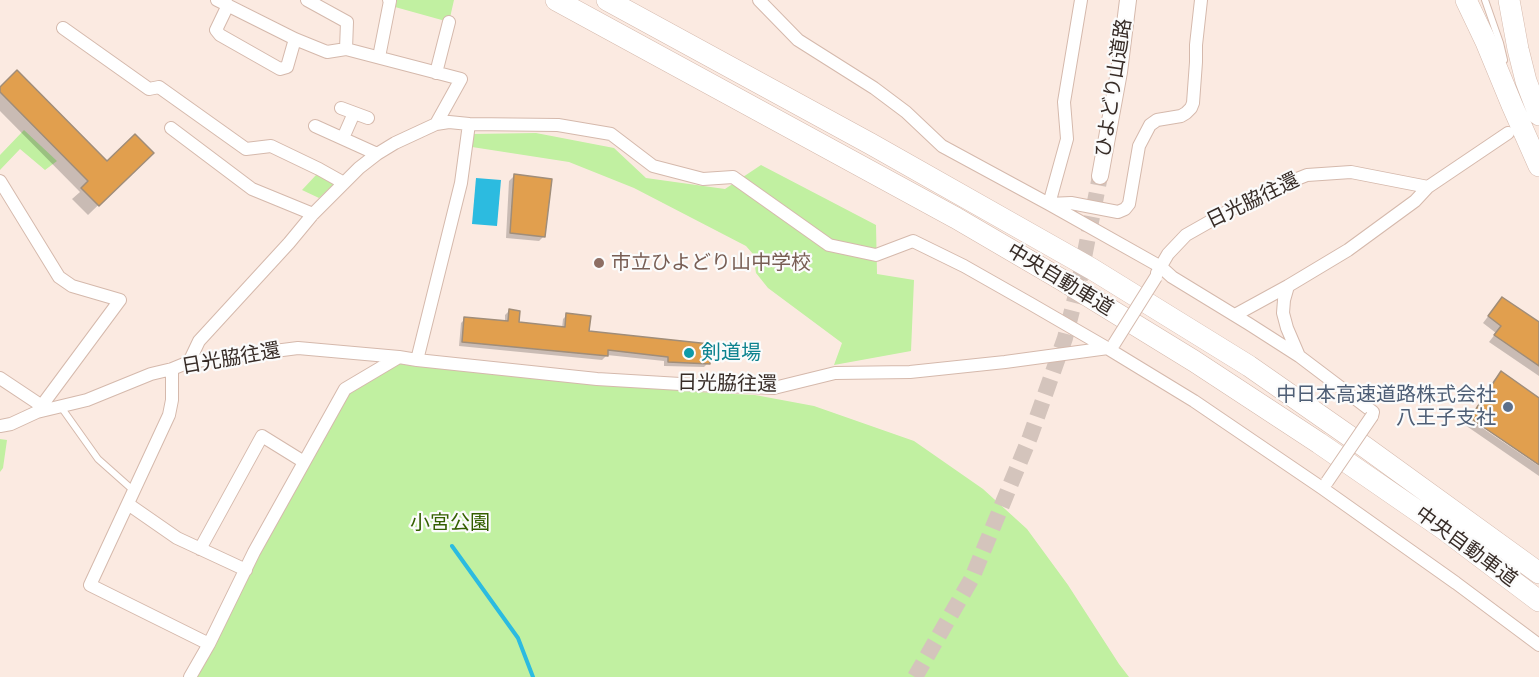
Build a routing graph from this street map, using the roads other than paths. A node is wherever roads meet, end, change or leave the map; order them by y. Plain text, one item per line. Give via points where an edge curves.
1 (307, 0) edge
2 (389, 0) edge
3 (556, 0) edge
4 (607, 0) edge
5 (759, 0) edge
6 (1080, 0) edge
7 (1128, 0) edge
8 (1201, 0) edge
9 (1466, 0) edge
10 (1485, 0) edge
11 (1509, 0) edge
12 (1521, 0) edge
13 (223, 3) edge
14 (448, 22) dead end
15 (63, 28) dead end
16 (295, 39) junction
17 (346, 49) junction
18 (379, 57) junction
19 (1504, 64) dead end
20 (436, 73) junction
21 (1506, 74) dead end
22 (1539, 81) edge
23 (1512, 105) junction
24 (341, 108) dead end
25 (354, 113) junction
26 (1539, 115) edge
27 (368, 118) dead end
28 (436, 124) junction
29 (469, 124) junction
30 (315, 126) dead end
31 (171, 128) dead end
32 (1508, 132) dead end
33 (343, 138) junction
34 (377, 154) junction
35 (1539, 166) edge
36 (1100, 176) tunnel mouth
37 (0, 180) edge
38 (344, 183) junction
39 (1428, 187) junction
40 (1048, 204) junction
41 (313, 214) junction
42 (1158, 272) junction
43 (1288, 286) junction
44 (1235, 315) junction
45 (1111, 346) junction
46 (1299, 356) junction
47 (399, 357) junction
48 (417, 360) junction
49 (189, 362) junction
50 (172, 369) junction
51 (0, 378) edge
52 (61, 406) junction
53 (40, 409) junction
54 (0, 426) edge
55 (1365, 447) junction
56 (304, 462) junction
57 (1325, 485) junction
58 (134, 491) junction
59 (128, 504) junction
60 (200, 549) junction
61 (1539, 560) edge
62 (246, 570) junction
63 (1539, 573) edge
64 (1539, 601) edge
65 (208, 644) junction
66 (1539, 645) edge
67 (190, 677) edge

1 - 17 street via 347,22
2 - 18 street
3 - 64 highway, 中央自動車道 via 956,218 1103,305 1329,449
4 - 55 highway, 中央自動車道 via 1092,269 1250,366
5 - 40 street via 798,40 874,88 942,146
6 - 40 street via 1064,102 1067,139
7 - 36 street, ひよどり山道路
8 - 40 street via 1193,103 1181,116 1150,125 1139,146 1127,207 1118,212 1071,203
9 - 23 highway
10 - 19 lane
11 - 26 highway via 1526,81
12 - 22 highway
13 - 16 street
13 - 16 street via 216,30 220,35 280,69 287,67
14 - 20 street
15 - 38 street via 149,89 159,87 246,149 271,147
16 - 17 street via 327,52
17 - 18 street
18 - 20 street
20 - 28 street via 461,79
21 - 23 lane
23 - 35 highway
24 - 25 street
25 - 27 street
25 - 33 street
28 - 29 street
28 - 34 street
29 - 45 street via 558,125 611,134 653,166 703,179 733,177 829,245 876,255 913,241
29 - 48 street via 461,183
30 - 33 street
31 - 41 street via 252,189
32 - 39 street
33 - 34 street
34 - 38 street
37 - 53 street via 59,277 72,286 120,300
38 - 41 street
39 - 42 street, 日光脇往還 via 1351,172 1307,175 1246,201 1197,228 1178,243
39 - 43 street via 1348,250
40 - 42 street
41 - 49 street via 200,341
42 - 44 street
42 - 45 street, 日光脇往還, bridge
43 - 44 street
43 - 46 street via 1283,313
44 - 46 street
45 - 48 street, 日光脇往還 via 910,372 835,373 774,388 597,379
45 - 57 street
46 - 57 street, bridge via 1373,412
47 - 48 street, 日光脇往還
47 - 49 street, 日光脇往還 via 298,348
47 - 56 street via 345,389
49 - 50 street, 日光脇往還
50 - 52 street, 日光脇往還
50 - 58 street via 169,415
51 - 53 street
52 - 53 street, 日光脇往還
52 - 58 lane via 99,459
53 - 54 street, 日光脇往還
55 - 61 highway
55 - 63 highway, 中央自動車道
56 - 60 street via 262,436
56 - 62 street
57 - 66 street
58 - 59 street
59 - 60 street
59 - 65 street via 90,585
60 - 62 street
62 - 65 street
65 - 67 street

